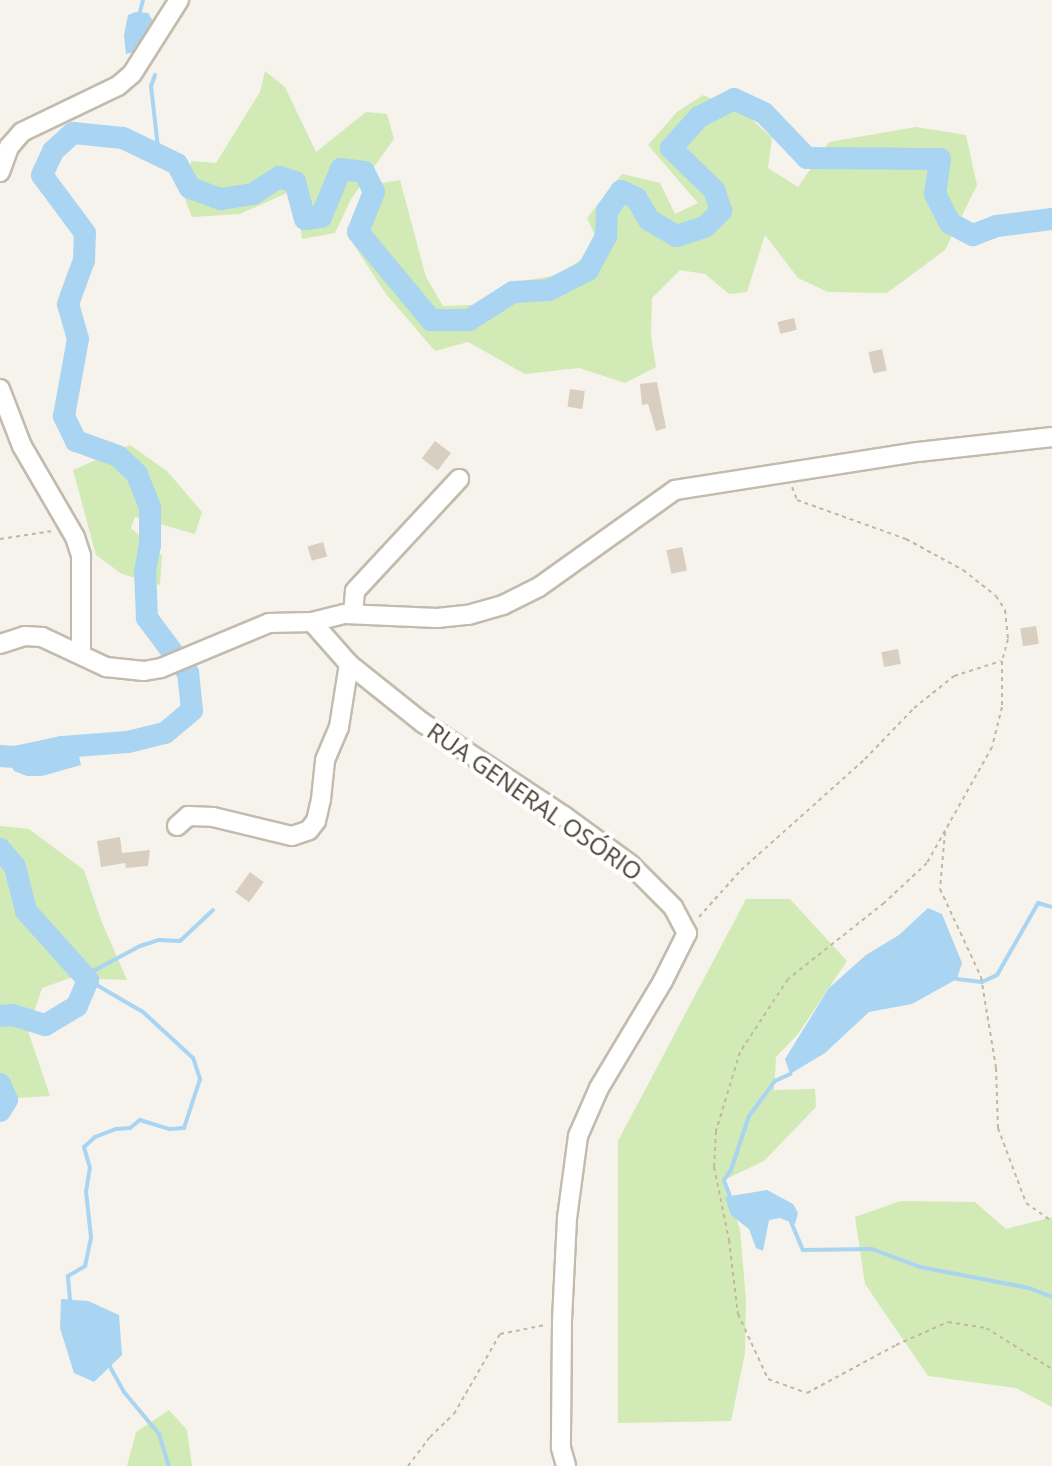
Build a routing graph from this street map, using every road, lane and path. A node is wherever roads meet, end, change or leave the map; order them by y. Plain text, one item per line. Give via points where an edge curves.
1 (179, 0) edge
2 (0, 172) edge
3 (0, 389) edge
4 (1052, 437) edge
5 (786, 471) junction
6 (459, 479) dead end
7 (69, 529) junction
8 (0, 539) edge
9 (353, 614) junction
10 (312, 622) junction
11 (0, 644) edge
12 (81, 653) junction
13 (1002, 661) junction
14 (349, 664) junction
15 (177, 826) dead end
16 (945, 831) junction
17 (687, 933) junction
18 (1052, 1221) edge
19 (562, 1322) junction
20 (1052, 1369) edge
21 (408, 1466) edge
22 (566, 1466) edge

1 - 2 street via 132,74 118,86 22,132 9,147
3 - 7 street via 22,446
4 - 5 street
5 - 9 street via 675,490 539,587 503,605 437,618
5 - 13 path via 797,500 917,545 996,596 1005,610 1008,639
6 - 9 street via 355,591
7 - 8 path
7 - 12 street via 81,556
9 - 10 street
10 - 12 street via 269,623 161,668 121,672
10 - 14 street, RUA GENERAL OSÓRIO
11 - 12 street via 42,637
13 - 16 path via 1002,707 992,747
13 - 17 path via 954,676 914,708 741,870
14 - 15 street via 339,727 325,760 316,821 309,830 292,836 188,816
14 - 17 street, RUA GENERAL OSÓRIO via 423,723 630,864 673,907
16 - 18 path via 940,889 981,977 991,1024 1001,1139 1026,1203
16 - 20 path via 927,863 788,979 740,1052 716,1131 714,1167 738,1314 768,1379 807,1393 948,1322 986,1328
17 - 19 street via 599,1088 578,1136
19 - 21 path via 500,1334 454,1414
19 - 22 street via 561,1448

